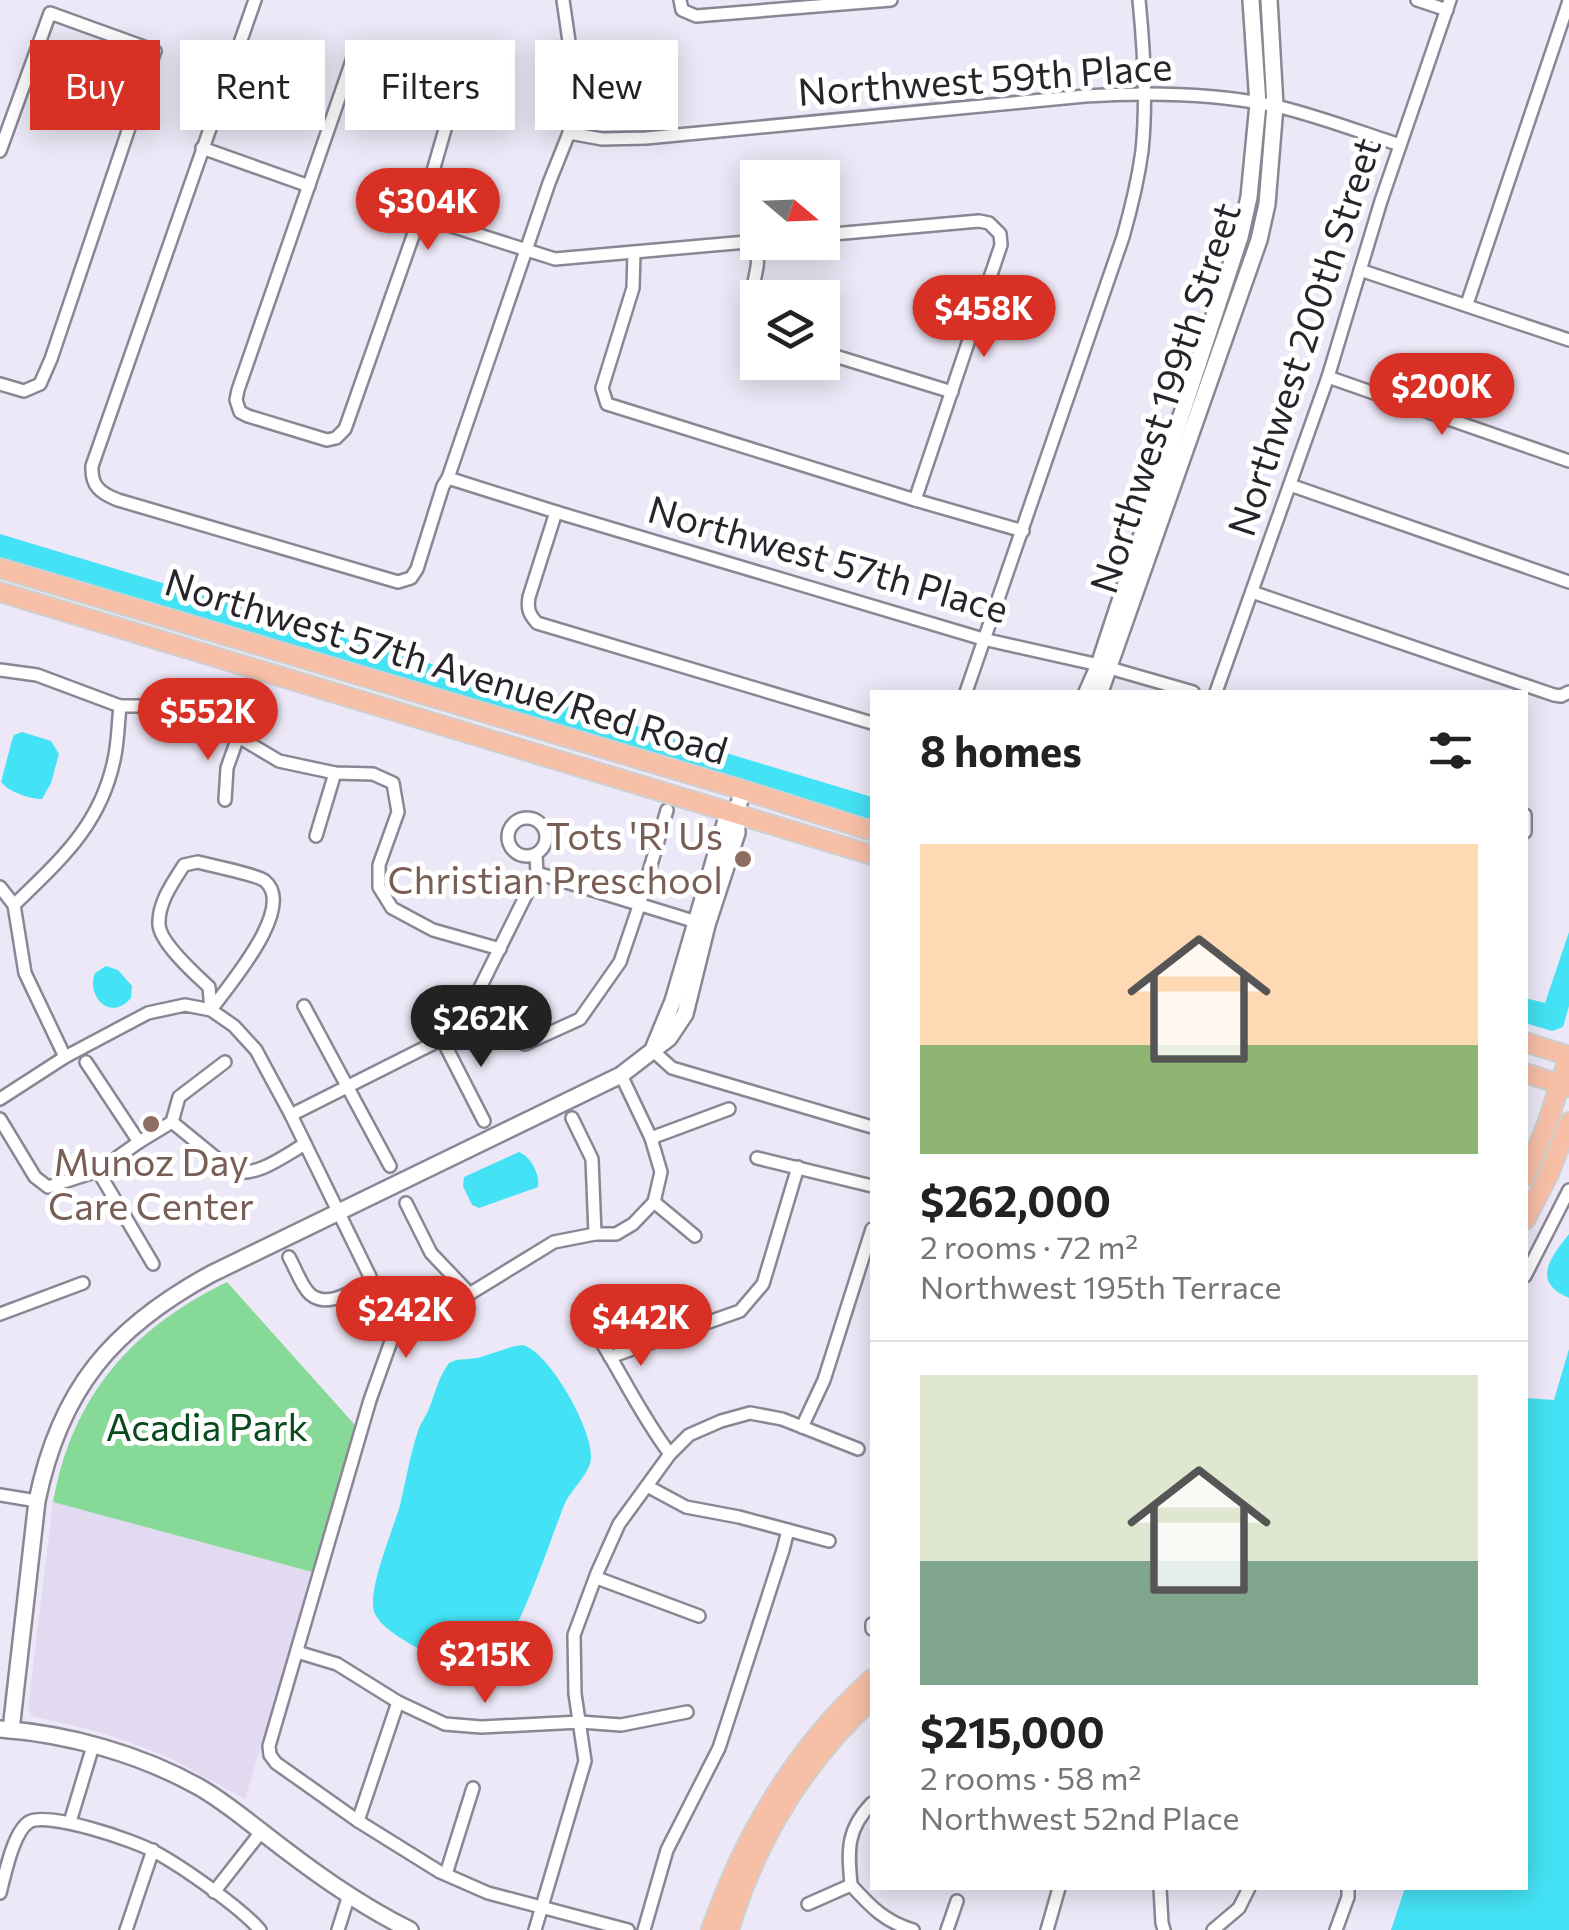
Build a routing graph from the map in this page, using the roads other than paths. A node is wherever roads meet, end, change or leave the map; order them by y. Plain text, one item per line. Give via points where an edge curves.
1 (254, 0) edge
2 (564, 0) edge
3 (680, 0) edge
4 (892, 0) edge
5 (1139, 0) edge
6 (1252, 0) edge
7 (1269, 0) edge
8 (1418, 0) edge
9 (1569, 0) edge
10 (1448, 5) edge
11 (1144, 93) junction
12 (1258, 104) junction
13 (1275, 106) junction
14 (569, 133) junction
15 (1400, 145) junction
16 (202, 148) junction
17 (0, 151) edge
18 (309, 186) junction
19 (420, 216) junction
20 (840, 234) edge
21 (740, 244) edge
22 (528, 249) junction
23 (634, 254) junction
24 (1360, 270) junction
25 (1467, 304) junction
26 (1569, 340) edge
27 (840, 358) edge
28 (1328, 377) junction
29 (0, 384) edge
30 (952, 392) junction
31 (1569, 461) edge
32 (448, 478) junction
33 (1290, 485) junction
34 (915, 500) junction
35 (556, 512) junction
36 (1023, 530) junction
37 (0, 568) edge
38 (1569, 582) edge
39 (0, 592) edge
40 (1252, 592) junction
41 (983, 639) junction
42 (1104, 667) junction
43 (0, 670) edge
44 (967, 690) edge
45 (1088, 690) edge
46 (1100, 690) edge
47 (1185, 690) edge
48 (1217, 690) edge
49 (1569, 692) edge
50 (120, 706) junction
51 (870, 722) edge
52 (238, 737) junction
53 (336, 773) junction
54 (743, 790) junction
55 (225, 800) dead end
56 (667, 810) dead end
57 (736, 814) junction
58 (870, 830) edge
59 (316, 836) dead end
60 (870, 854) edge
61 (536, 856) dead end
62 (537, 873) junction
63 (0, 887) edge
64 (14, 905) junction
65 (639, 906) junction
66 (701, 923) junction
67 (500, 949) junction
68 (304, 1006) dead end
69 (470, 1008) junction
70 (211, 1010) junction
71 (442, 1038) junction
72 (1528, 1043) edge
73 (652, 1050) junction
74 (1569, 1056) edge
75 (65, 1057) junction
76 (86, 1062) dead end
77 (225, 1062) dead end
78 (1528, 1073) edge
79 (620, 1075) junction
80 (1564, 1086) edge
81 (346, 1087) junction
82 (0, 1099) edge
83 (729, 1109) dead end
84 (292, 1115) junction
85 (572, 1118) dead end
86 (0, 1119) edge
87 (484, 1121) dead end
88 (172, 1122) junction
89 (1569, 1122) edge
90 (870, 1126) edge
91 (652, 1138) junction
92 (139, 1142) junction
93 (305, 1144) junction
94 (758, 1158) dead end
95 (390, 1166) dead end
96 (798, 1167) junction
97 (1528, 1169) edge
98 (98, 1171) junction
99 (870, 1185) edge
100 (1569, 1190) edge
101 (654, 1202) junction
102 (406, 1204) dead end
103 (339, 1212) junction
104 (1528, 1214) edge
105 (596, 1234) junction
106 (870, 1235) edge
107 (696, 1236) dead end
108 (289, 1257) dead end
109 (153, 1264) dead end
110 (1528, 1270) edge
111 (372, 1281) junction
112 (83, 1283) dead end
113 (469, 1293) junction
114 (403, 1308) junction
115 (579, 1308) dead end
116 (0, 1314) edge
117 (610, 1357) junction
118 (802, 1427) junction
119 (858, 1449) dead end
120 (670, 1454) junction
121 (647, 1486) junction
122 (0, 1495) edge
123 (36, 1501) junction
124 (788, 1530) junction
125 (829, 1541) dead end
126 (597, 1578) junction
127 (699, 1616) dead end
128 (298, 1652) junction
129 (870, 1681) edge
130 (870, 1701) edge
131 (398, 1702) junction
132 (687, 1712) dead end
133 (580, 1722) junction
134 (6, 1729) edge
135 (93, 1746) junction
136 (806, 1761) junction
137 (473, 1788) dead end
138 (870, 1805) edge
139 (358, 1821) junction
140 (70, 1822) junction
141 (261, 1832) junction
142 (153, 1850) junction
143 (446, 1874) junction
144 (851, 1885) junction
145 (1058, 1890) edge
146 (1160, 1890) edge
147 (1249, 1890) edge
148 (1348, 1890) edge
149 (214, 1892) junction
150 (0, 1893) edge
151 (349, 1895) junction
152 (957, 1902) dead end
153 (808, 1904) dead end
154 (543, 1906) junction
155 (126, 1930) edge
156 (260, 1930) edge
157 (338, 1930) edge
158 (410, 1930) edge
159 (535, 1930) edge
160 (628, 1930) edge
161 (644, 1930) edge
162 (711, 1930) edge
163 (729, 1930) edge
164 (912, 1930) edge
165 (948, 1930) edge
166 (1047, 1930) edge
167 (1164, 1930) edge
168 (1212, 1930) edge
169 (1336, 1930) edge

1 - 16 street
2 - 14 street via 572,62
3 - 4 street via 682,10 696,16
5 - 11 street
6 - 12 street, Northwest 199th Street
7 - 13 street, Northwest 199th Street
8 - 10 street
9 - 25 street
10 - 15 street, Northwest 200th Street
11 - 12 street, Northwest 59th Place
11 - 14 street, Northwest 59th Place via 646,138
11 - 36 street via 1134,199
12 - 13 street, Northwest 59th Place
12 - 42 street, Northwest 199th Street via 1240,237
13 - 15 street, Northwest 59th Place
13 - 42 street, Northwest 199th Street via 1259,240
14 - 22 street
15 - 24 street, Northwest 200th Street
16 - 18 street
16 - 32 street via 92,466 95,486 118,500 398,582 417,569
17 - 29 street via 50,12 155,51 40,384 24,391
18 - 19 street via 354,55 442,49 456,64 452,106
18 - 19 street via 236,400 248,416 327,440 345,429
19 - 22 street
20 - 30 street via 979,221 1000,234
21 - 23 street
22 - 23 street via 555,259
22 - 32 street
23 - 34 street via 633,288 602,388 607,404
24 - 25 street
24 - 28 street, Northwest 200th Street
25 - 26 street
27 - 30 street
28 - 31 street
28 - 33 street, Northwest 200th Street
30 - 34 street
32 - 35 street, Northwest 57th Place
33 - 38 street
33 - 40 street, Northwest 200th Street
34 - 36 street
35 - 41 street, Northwest 57th Place
35 - 51 street via 527,608 538,623
36 - 41 street
37 - 54 main road, Northwest 57th Avenue/Red Road
39 - 57 main road, Northwest 57th Avenue/Red Road
40 - 48 street, Northwest 200th Street
40 - 49 street via 1554,695
41 - 42 street, Northwest 57th Place
41 - 44 street
42 - 45 street, Northwest 199th Street
42 - 46 street, Northwest 199th Street
42 - 47 street, Northwest 57th Place
43 - 50 street via 36,675
50 - 52 street via 149,706
50 - 64 street via 100,804 70,851
52 - 53 street via 278,761
52 - 55 street
53 - 59 street
53 - 67 street via 372,774 392,784 398,812 379,866 379,887 392,908 433,930
54 - 57 street
54 - 58 main road, Northwest 57th Avenue/Red Road
56 - 65 street
57 - 60 main road, Northwest 57th Avenue/Red Road
57 - 66 street via 726,820
61 - 62 street
62 - 65 street
62 - 67 street
63 - 64 street
64 - 75 street via 25,972
65 - 66 street
65 - 69 street via 620,962 580,1019 524,1044
66 - 73 street via 685,1014
67 - 69 street
68 - 81 street
69 - 71 street
70 - 70 street via 260,944 272,889 263,879 198,862 184,865 158,922 160,933 209,987
70 - 75 street via 185,1006 148,1013
70 - 84 street via 256,1050
71 - 81 street
71 - 87 street
72 - 74 main road
73 - 79 street
73 - 90 street via 672,1068
74 - 80 main road
75 - 82 street
76 - 92 street
77 - 88 street via 179,1097
78 - 80 main road
79 - 91 street
79 - 103 street
80 - 97 main road
81 - 84 street
81 - 95 street
83 - 91 street
84 - 93 street
85 - 105 street via 592,1159
86 - 98 street via 48,1187
88 - 92 street
88 - 93 street via 244,1175
89 - 104 main road
91 - 101 street via 662,1172
92 - 98 street
93 - 103 street
94 - 96 street
96 - 99 street
96 - 117 street via 763,1284 740,1311
98 - 109 street
100 - 110 street
101 - 105 street via 616,1234
101 - 107 street
102 - 113 street via 432,1253
103 - 111 street
103 - 123 street via 172,1295 114,1342 69,1407
105 - 113 street via 554,1242
106 - 118 street via 824,1380
108 - 111 street via 310,1294 324,1300
111 - 114 street via 378,1293
112 - 116 street
113 - 114 street via 438,1310
114 - 128 street
115 - 117 street
117 - 120 street
118 - 119 street
118 - 120 street via 750,1413 703,1427
120 - 121 street
121 - 124 street via 686,1507
121 - 126 street via 619,1524
122 - 123 street
123 - 134 street
124 - 125 street
124 - 161 street via 719,1748 668,1850
126 - 127 street
126 - 133 street via 574,1635
128 - 131 street via 337,1664
128 - 139 street via 270,1755
129 - 136 main road via 837,1713
130 - 136 main road
131 - 133 street via 444,1724
131 - 139 street
132 - 133 street via 621,1725
133 - 154 street via 584,1761
134 - 135 street
135 - 140 street
135 - 141 street via 199,1787
136 - 162 main road via 750,1837
136 - 163 main road via 747,1877
137 - 143 street
138 - 144 street via 851,1834
139 - 143 street
140 - 142 street
140 - 150 street via 41,1819 20,1832
141 - 149 street
141 - 151 street
142 - 149 street
142 - 155 street
143 - 154 street
144 - 153 street
144 - 164 street via 873,1910
145 - 166 street
146 - 167 street
147 - 168 street
148 - 169 street
149 - 156 street
151 - 157 street
151 - 158 street
152 - 165 street
154 - 159 street
154 - 160 street

